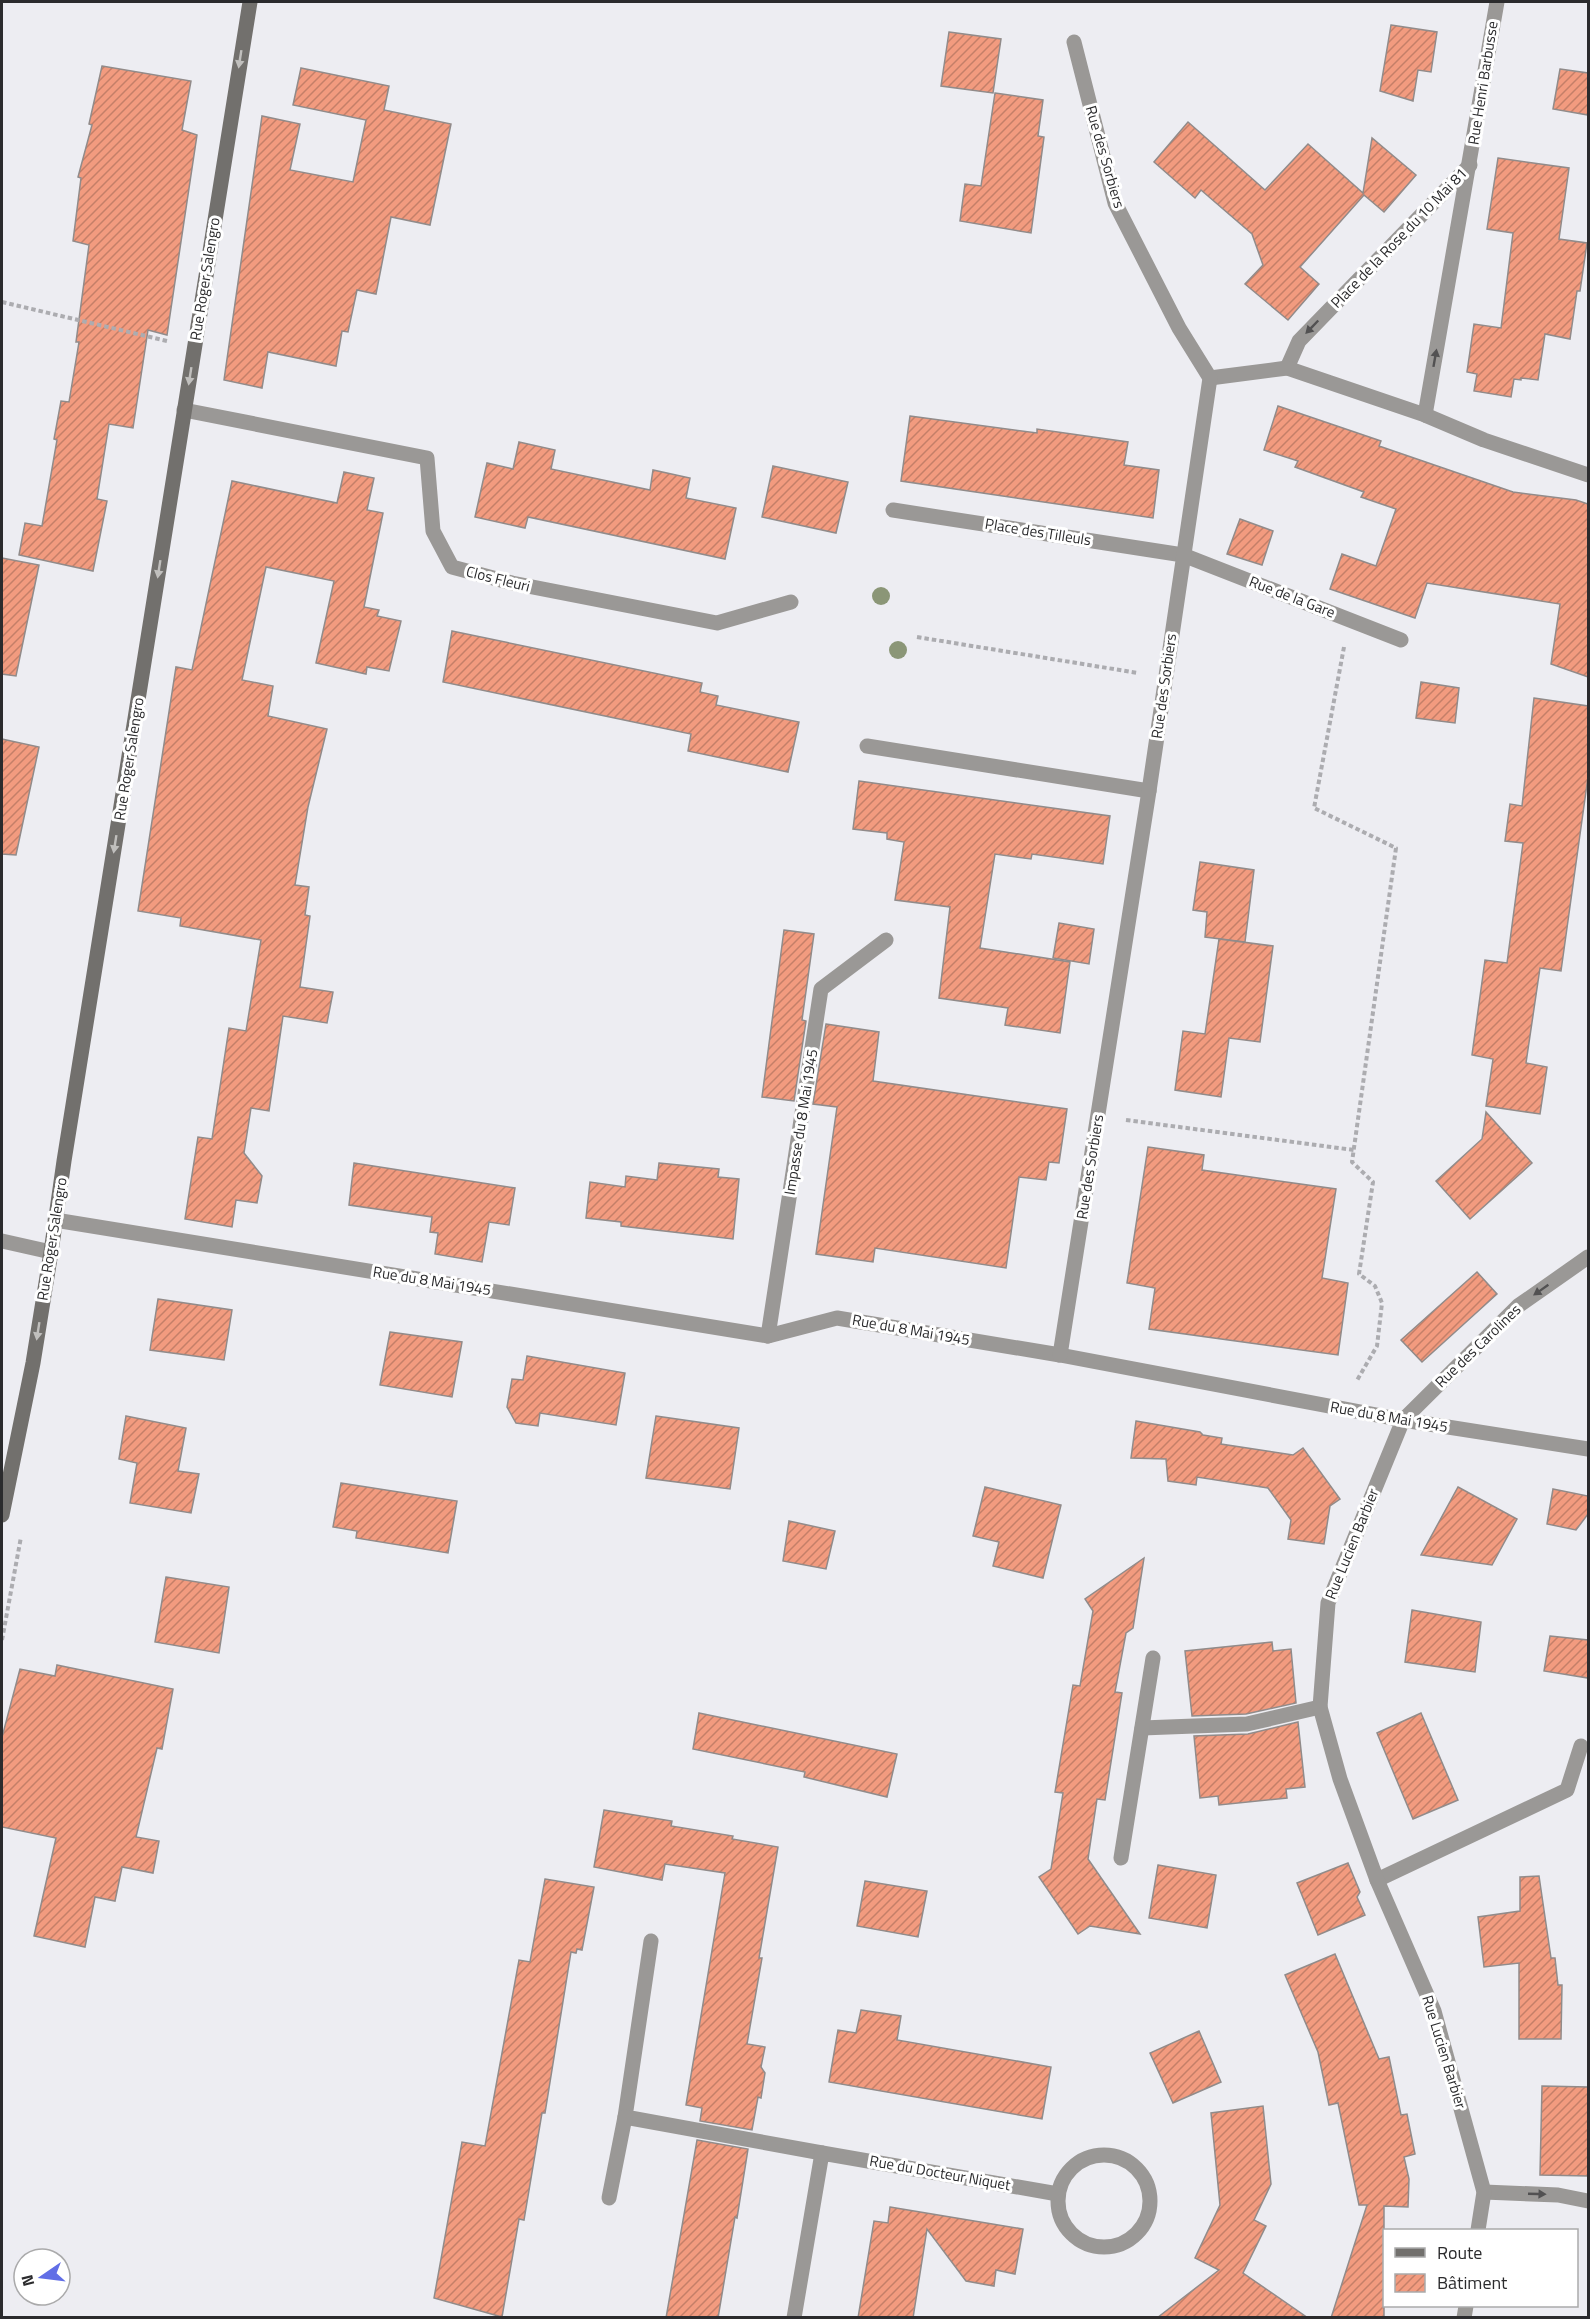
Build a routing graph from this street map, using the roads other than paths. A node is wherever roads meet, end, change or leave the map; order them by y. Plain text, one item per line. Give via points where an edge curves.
1 (250, 2) edge
2 (1497, 2) edge
3 (1074, 42) dead end
4 (1470, 165) junction
5 (1287, 368) junction
6 (1210, 378) junction
7 (184, 410) junction
8 (1425, 415) junction
9 (1588, 475) edge
10 (893, 510) dead end
11 (1183, 555) junction
12 (791, 602) dead end
13 (1401, 640) dead end
14 (867, 746) dead end
15 (1149, 791) junction
16 (886, 940) dead end
17 (55, 1220) junction
18 (2, 1241) edge
19 (51, 1252) junction
20 (1588, 1257) edge
21 (768, 1336) junction
22 (1060, 1355) junction
23 (1403, 1420) junction
24 (1588, 1449) edge
25 (2, 1515) edge
26 (1153, 1658) dead end
27 (1320, 1707) junction
28 (1142, 1728) junction
29 (1581, 1746) dead end
30 (1120, 1858) dead end
31 (1377, 1880) junction
32 (651, 1941) dead end
33 (625, 2117) junction
34 (822, 2153) junction
35 (1484, 2192) junction
36 (1058, 2193) junction
37 (609, 2198) dead end
38 (1588, 2201) edge
39 (1478, 2229) edge
40 (794, 2318) edge

1 -> 7 street, Rue Roger Salengro
2 - 4 street, Rue Henri Barbusse
3 - 6 street, Rue des Sorbiers via 1115,203 1179,328
4 -> 5 street, Place de la Rose du 10 Mai 81 via 1299,341
8 -> 4 street, Place de la Rose du 10 Mai 81
5 - 6 street
5 - 8 street
6 - 11 street, Rue des Sorbiers
7 - 12 street, Clos Fleuri via 427,458 433,531 452,567 512,584 717,623
7 -> 17 street, Rue Roger Salengro
8 - 9 street via 1484,440
10 - 11 street, Place des Tilleuls
11 - 13 street, Rue de la Gare
11 - 15 street, Rue des Sorbiers
14 - 15 street
15 - 22 street, Rue des Sorbiers
16 - 21 street, Impasse du 8 Mai 1945 via 821,989
17 - 19 street, Rue Roger Salengro
17 - 21 street, Rue du 8 Mai 1945
18 - 19 street
19 -> 25 street, Rue Roger Salengro
20 -> 23 street, Rue des Carolines via 1518,1306
21 - 22 street, Rue du 8 Mai 1945 via 837,1318
22 - 23 street, Rue du 8 Mai 1945
23 - 24 street, Rue du 8 Mai 1945
23 - 27 street, Rue Lucien Barbier via 1328,1604
26 - 28 street
27 - 28 street via 1246,1724
27 - 31 street, Rue Lucien Barbier via 1340,1779
28 - 30 street
29 - 31 street via 1567,1790
31 - 35 street, Rue Lucien Barbier via 1434,2011
32 - 33 street
33 - 34 street, Rue du Docteur Niquet
33 - 37 street
34 - 36 street, Rue du Docteur Niquet
34 - 40 street
35 -> 38 street via 1558,2195
35 - 39 street, Rue Lucien Barbier
36 - 36 street via 1063,2222 1084,2243 1098,2247 1112,2247 1138,2233 1150,2205 1143,2175 1132,2164 1110,2155 1087,2158 1073,2166

